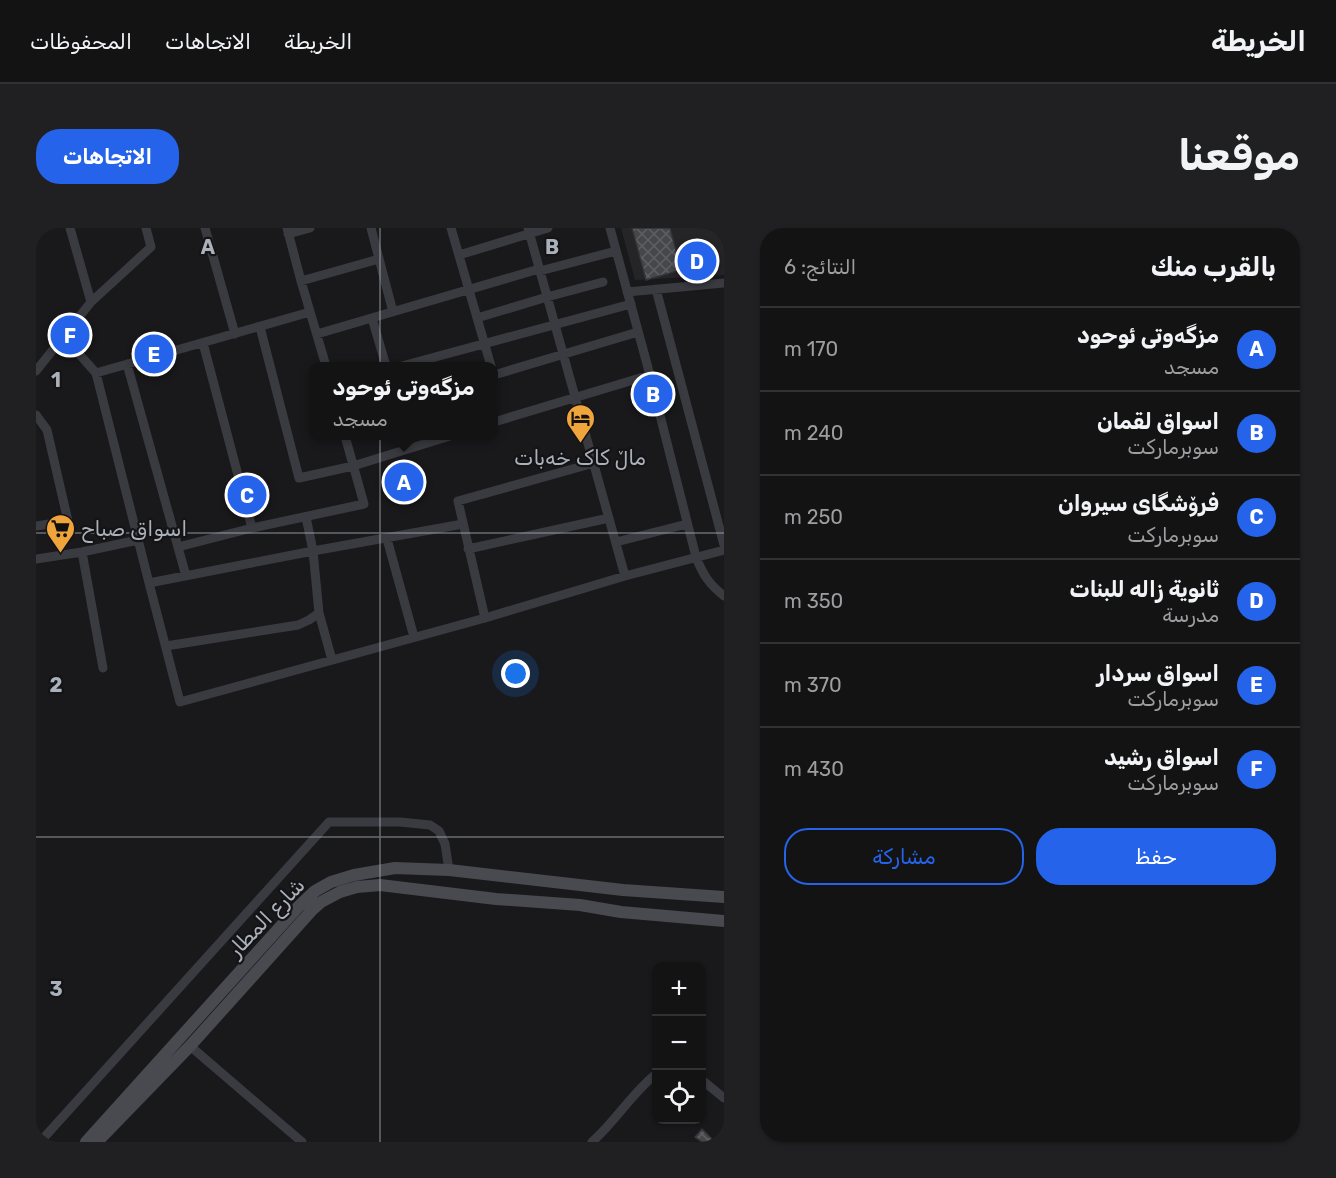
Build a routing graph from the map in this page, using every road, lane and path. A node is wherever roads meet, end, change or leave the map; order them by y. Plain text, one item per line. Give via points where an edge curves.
1 (70, 228) edge
2 (146, 228) edge
3 (205, 228) edge
4 (310, 228) edge
5 (371, 228) edge
6 (451, 228) edge
7 (548, 228) edge
8 (610, 228) edge
9 (288, 231) edge
10 (529, 231) edge
11 (616, 251) junction
12 (459, 255) junction
13 (379, 259) junction
14 (540, 270) junction
15 (301, 281) junction
16 (603, 282) dead end
17 (724, 283) edge
18 (469, 289) junction
19 (656, 290) junction
20 (627, 292) junction
21 (547, 297) junction
22 (91, 302) junction
23 (631, 304) junction
24 (310, 312) junction
25 (393, 312) junction
26 (372, 318) junction
27 (477, 318) junction
28 (555, 325) junction
29 (260, 327) junction
30 (638, 332) junction
31 (235, 334) junction
32 (317, 334) junction
33 (63, 336) junction
34 (203, 343) junction
35 (484, 344) junction
36 (563, 354) junction
37 (325, 362) edge
38 (385, 362) edge
39 (417, 362) edge
40 (490, 362) edge
41 (127, 364) junction
42 (36, 371) edge
43 (96, 373) junction
44 (498, 374) edge
45 (650, 375) junction
46 (575, 396) junction
47 (36, 415) edge
48 (498, 421) edge
49 (346, 440) edge
50 (434, 440) edge
51 (594, 463) junction
52 (353, 466) junction
53 (306, 516) junction
54 (609, 518) junction
55 (463, 524) junction
56 (687, 524) junction
57 (36, 526) edge
58 (252, 528) junction
59 (387, 539) junction
60 (138, 540) junction
61 (616, 542) junction
62 (724, 545) edge
63 (178, 547) junction
64 (468, 549) junction
65 (724, 550) edge
66 (313, 551) junction
67 (82, 552) junction
68 (696, 557) junction
69 (36, 559) edge
70 (186, 576) junction
71 (625, 576) junction
72 (149, 584) junction
73 (724, 596) edge
74 (319, 613) junction
75 (485, 618) junction
76 (414, 637) junction
77 (166, 646) junction
78 (332, 660) junction
79 (103, 669) dead end
80 (449, 870) junction
81 (580, 885) junction
82 (724, 897) edge
83 (580, 905) junction
84 (724, 921) edge
85 (190, 1046) junction
86 (652, 1079) edge
87 (706, 1083) edge
88 (724, 1098) edge
89 (40, 1142) edge
90 (86, 1142) edge
91 (97, 1142) edge
92 (302, 1142) edge
93 (592, 1142) edge

1 - 22 street
2 - 22 street via 151,247
3 - 31 street
4 - 9 street
5 - 13 street
6 - 12 street
7 - 10 street
8 - 11 street
9 - 15 street
10 - 12 street
10 - 14 street
11 - 14 street
11 - 20 street
12 - 18 street
13 - 15 street
13 - 25 street
14 - 18 street
14 - 21 street
15 - 24 street
16 - 21 street
17 - 19 street
18 - 25 street
18 - 27 street
19 - 20 street
19 - 62 street
20 - 23 street
21 - 27 street
21 - 28 street
22 - 33 street
23 - 28 street
23 - 30 street
24 - 29 street
24 - 32 street
25 - 26 street
26 - 32 street
26 - 38 street
27 - 35 street
28 - 35 street
28 - 36 street
29 - 31 street
29 - 52 street via 299,478
30 - 36 street
30 - 45 street
31 - 34 street
32 - 37 street
33 - 42 street
33 - 43 street
34 - 41 street
34 - 58 street
35 - 39 street
35 - 40 street
36 - 44 street
36 - 46 street
41 - 43 street
41 - 63 street
43 - 60 street
45 - 46 street
45 - 56 street
46 - 48 street
46 - 51 street
47 - 57 street via 46,430 68,521
49 - 52 street
50 - 52 street
51 - 54 street
51 - 55 street via 458,501
52 - 53 street via 364,504
53 - 58 street
53 - 66 street
54 - 61 street
54 - 64 street
55 - 59 street
55 - 64 street
56 - 61 street
56 - 68 street
58 - 63 street
59 - 66 street
59 - 76 street
60 - 67 street
60 - 72 street
61 - 71 street
63 - 70 street
64 - 75 street
65 - 68 street
66 - 70 street
66 - 74 street
67 - 69 street
67 - 79 street
68 - 71 street
68 - 73 street via 704,576
70 - 72 street
71 - 75 street
72 - 77 street
74 - 77 street via 298,625
74 - 78 street
75 - 76 street
76 - 78 street
77 - 78 street via 180,702
80 - 81 main road, شارع المطار
80 - 89 street via 445,844 439,831 430,825 329,822
80 - 90 main road, شارع المطار via 381,870 340,879 315,891
81 - 82 main road, شارع المطار
81 - 83 main road
83 - 84 main road, شارع المطار
83 - 85 main road, شارع المطار via 380,885 340,892 312,910
85 - 91 main road, شارع المطار
85 - 92 street
86 - 93 street
87 - 88 street

